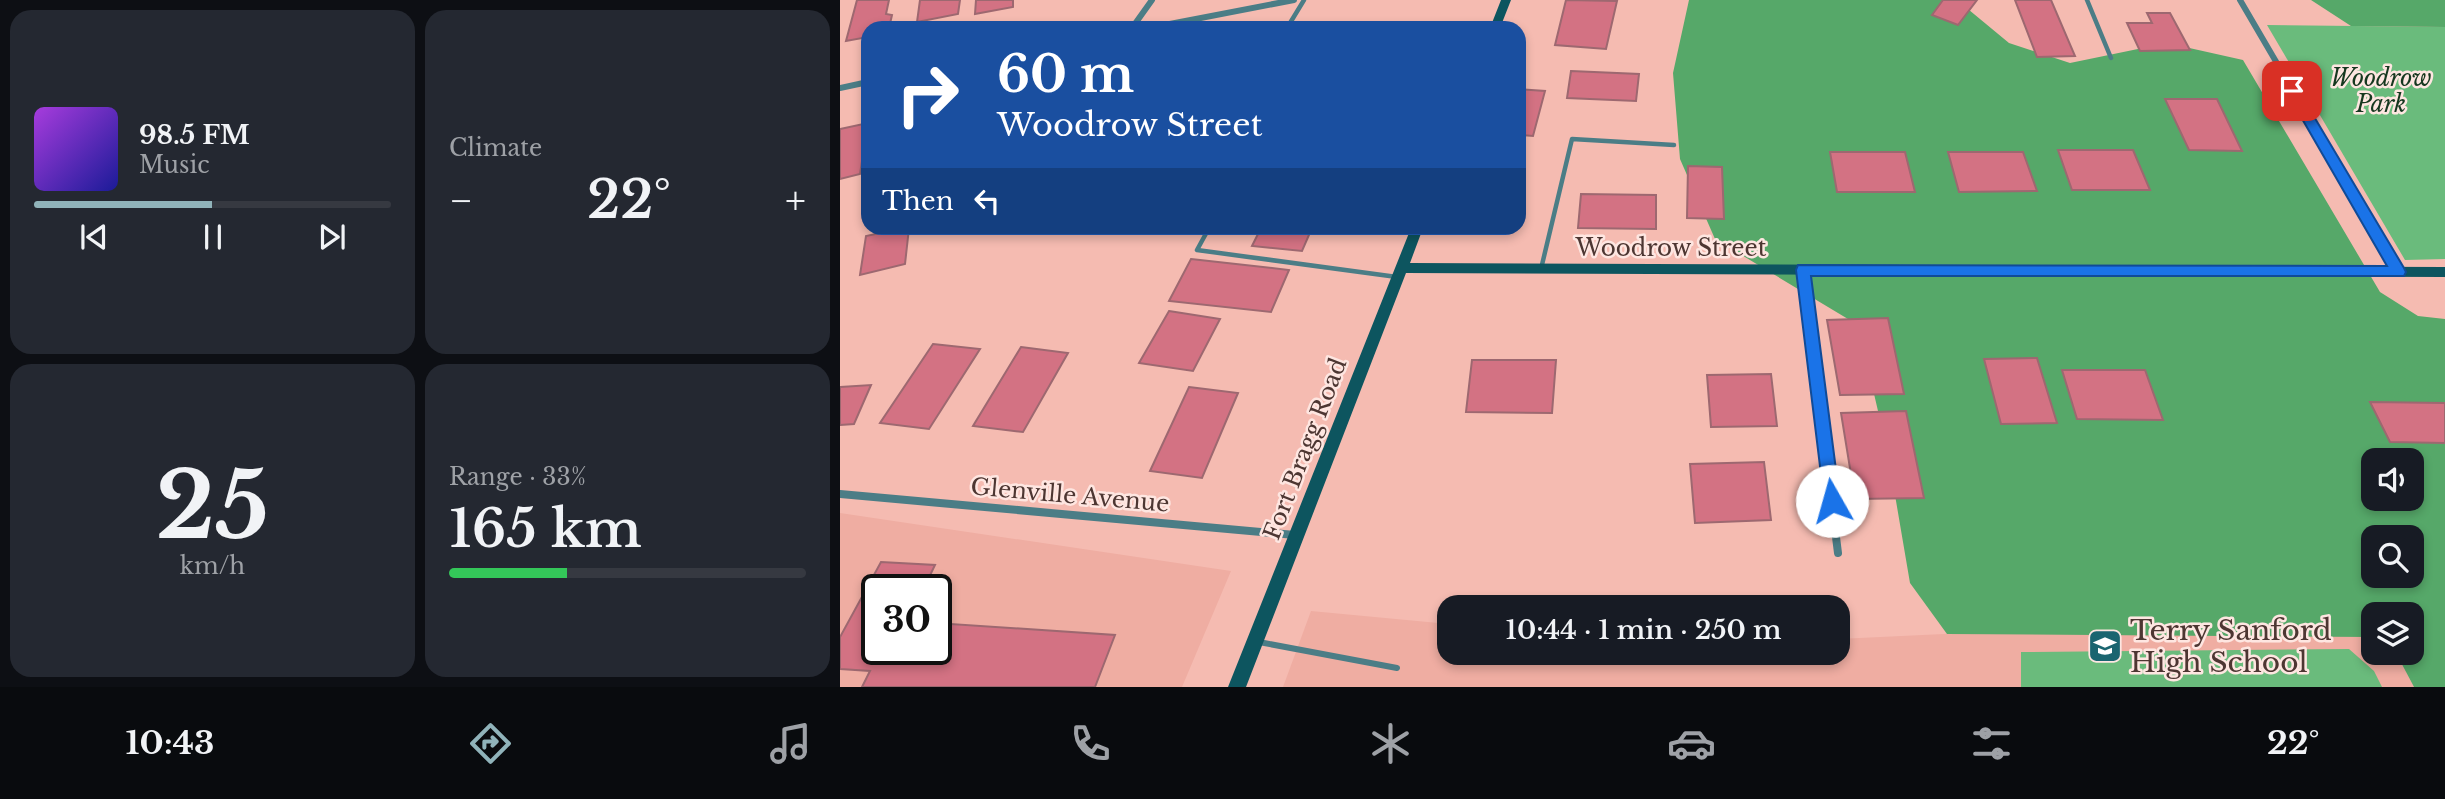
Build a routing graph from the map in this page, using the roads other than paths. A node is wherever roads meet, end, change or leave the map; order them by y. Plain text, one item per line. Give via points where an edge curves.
1 (1152, 0) edge
2 (1294, 0) edge
3 (1304, 0) edge
4 (1506, 0) edge
5 (2087, 0) edge
6 (2239, 0) edge
7 (1137, 21) edge
8 (1185, 21) edge
9 (1291, 21) edge
10 (1498, 21) edge
11 (2111, 58) dead end
12 (861, 84) edge
13 (840, 88) edge
14 (1674, 145) dead end
15 (1205, 235) edge
16 (1413, 235) edge
17 (1541, 269) junction
18 (1803, 270) junction
19 (2399, 272) junction
20 (2445, 272) edge
21 (1399, 273) junction
22 (840, 494) edge
23 (1296, 535) junction
24 (1838, 553) dead end
25 (1255, 641) junction
26 (1397, 668) dead end
27 (1237, 687) edge

1 - 7 street
2 - 8 street
3 - 9 lane
4 - 10 street
5 - 11 lane
6 - 19 street
12 - 13 street
14 - 17 lane via 1572,139
15 - 21 lane via 1197,250
16 - 21 street, Fort Bragg Road
17 - 18 street, Woodrow Street
17 - 21 street, Woodrow Street
18 - 19 street, Woodrow Street
18 - 24 street
19 - 20 street, Woodrow Street
21 - 23 street, Fort Bragg Road
22 - 23 street, Glenville Avenue
23 - 25 street, Fort Bragg Road
25 - 26 lane
25 - 27 street, Fort Bragg Road

